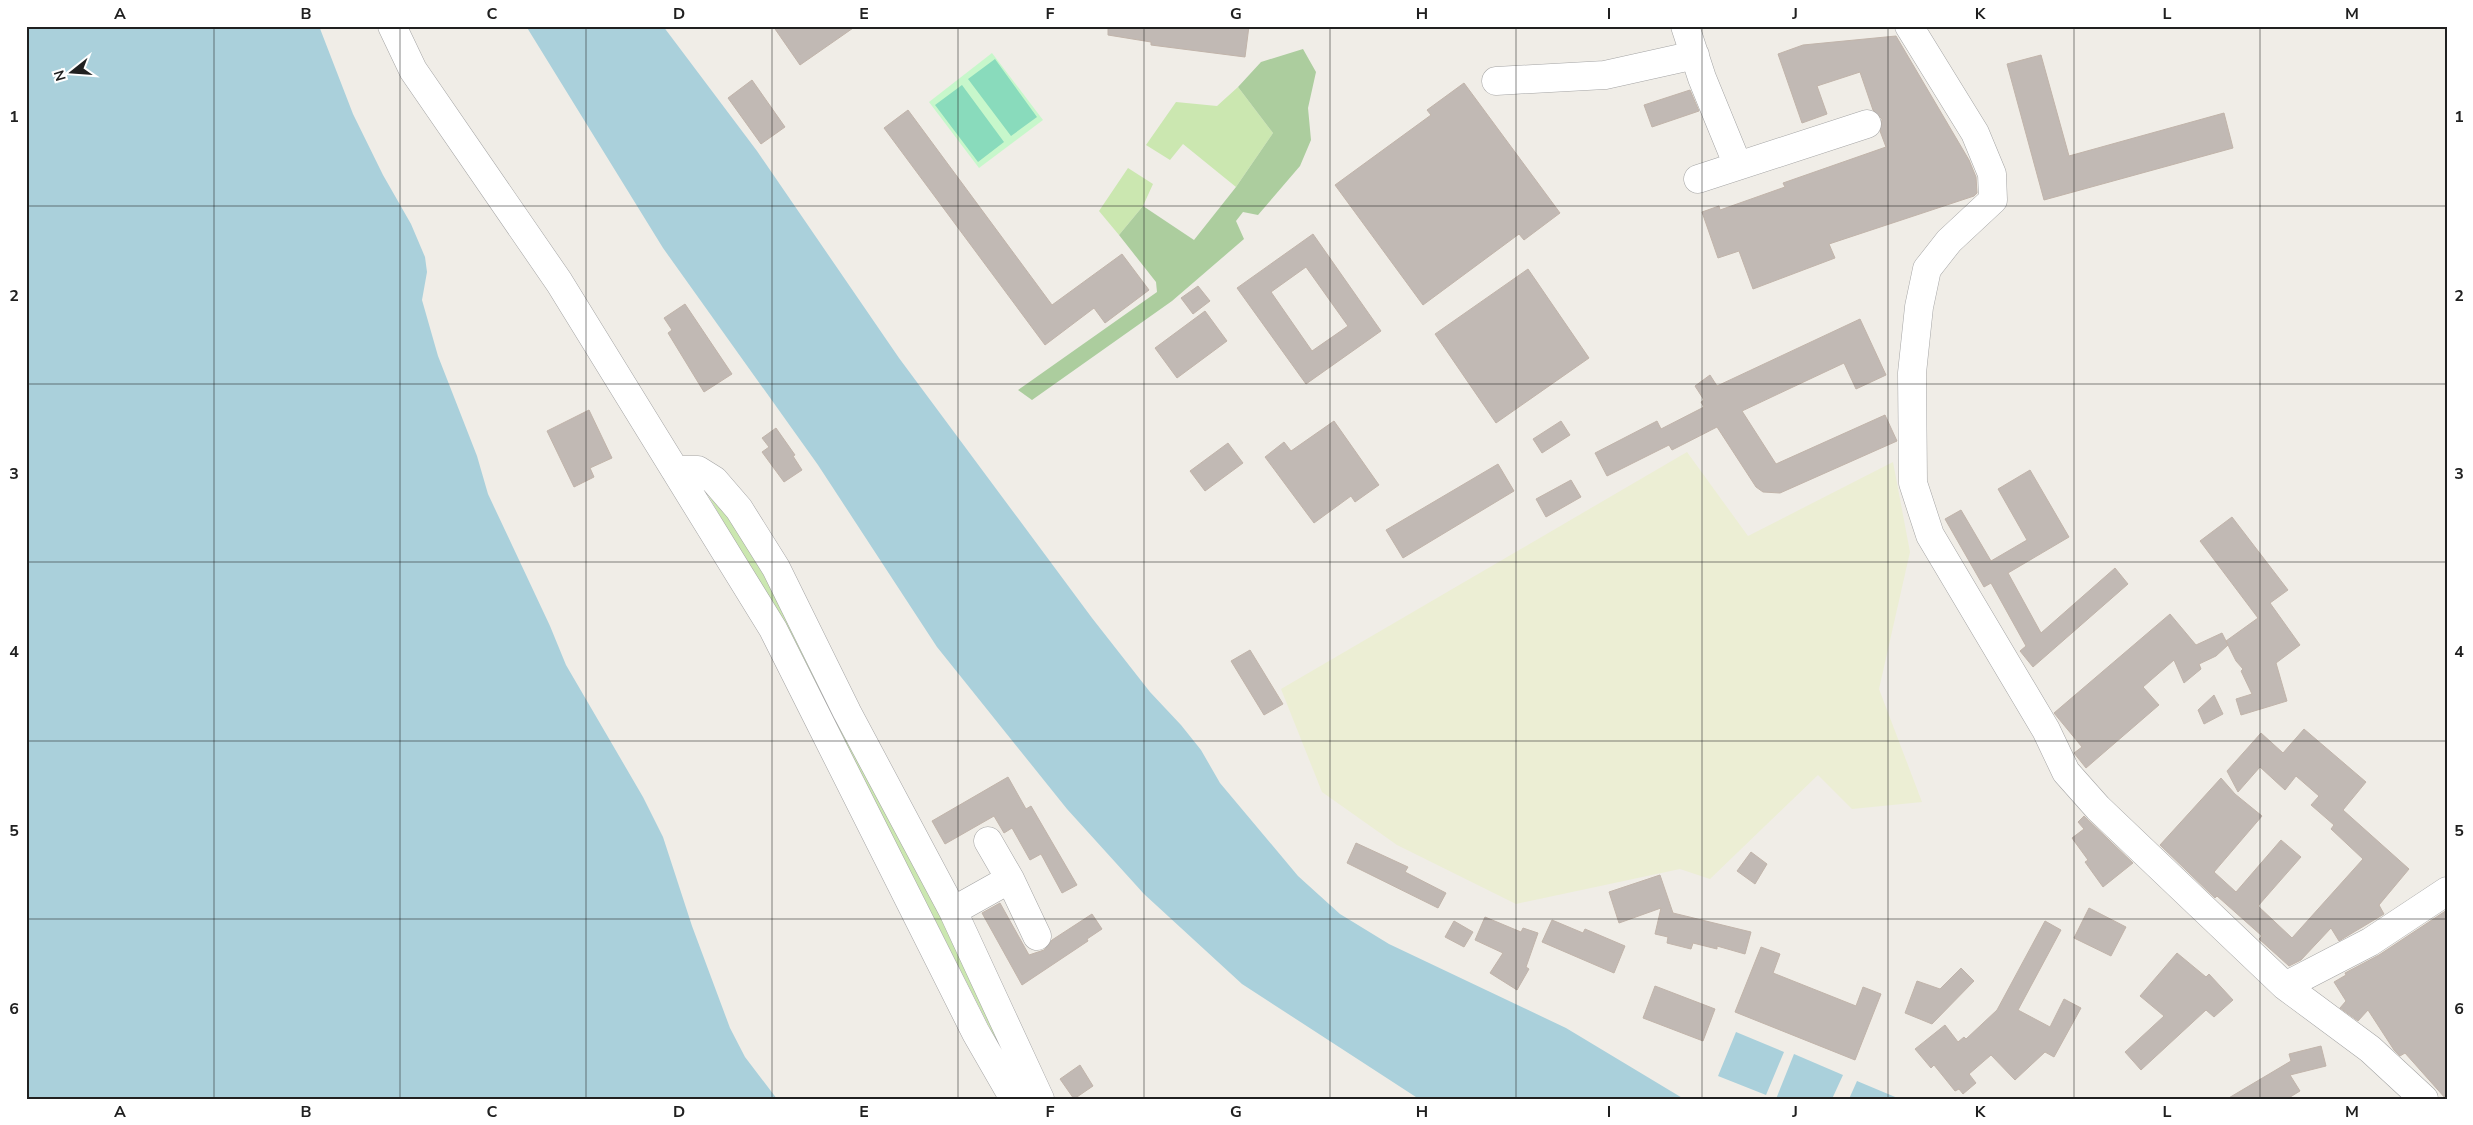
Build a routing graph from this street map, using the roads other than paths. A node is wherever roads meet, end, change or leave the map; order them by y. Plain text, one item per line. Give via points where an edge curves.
1 (392, 26) edge
2 (1685, 26) edge
3 (1909, 26) edge
4 (1698, 66) junction
5 (1496, 81) dead end
6 (1867, 124) dead end
7 (1738, 166) junction
8 (1698, 179) dead end
9 (675, 470) junction
10 (988, 841) dead end
11 (1010, 879) junction
12 (2447, 891) edge
13 (953, 911) junction
14 (1037, 936) dead end
15 (2285, 986) junction
16 (1014, 1099) edge
17 (1040, 1099) edge
18 (2424, 1099) edge

1 - 9 street via 413,70 559,282
2 - 4 street
3 - 15 street via 1975,133 1992,174 1993,200 1949,241 1927,269 1919,306 1912,373 1913,483 1930,535 2046,730 2066,772 2098,808
4 - 5 street
4 - 7 street
6 - 7 street
7 - 8 street
9 - 13 street via 698,470 714,480 752,529 776,568 847,712
9 - 16 street via 772,629 976,1033
10 - 11 street
11 - 13 street
11 - 14 street
12 - 15 street via 2370,942
13 - 17 street
15 - 18 street via 2370,1049

